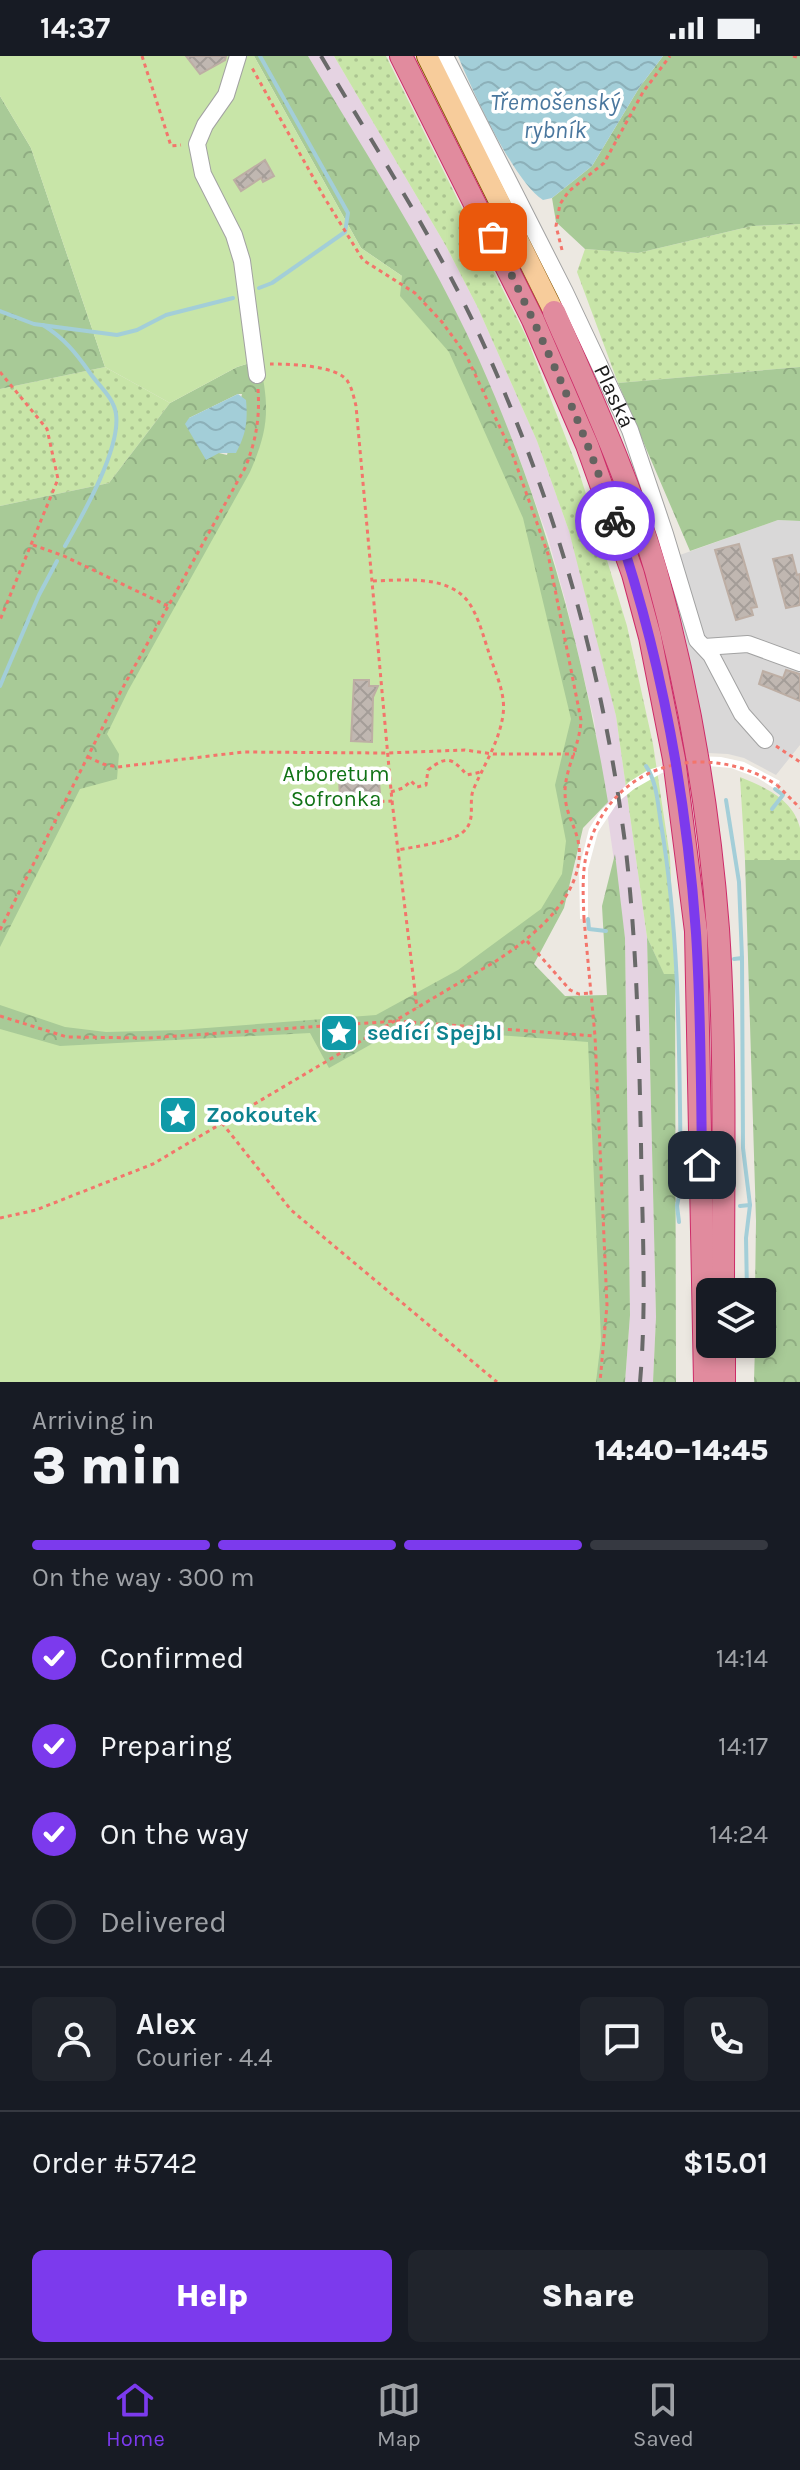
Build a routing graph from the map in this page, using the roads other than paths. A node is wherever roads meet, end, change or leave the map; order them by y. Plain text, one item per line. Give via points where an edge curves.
1 (238, 56) edge
2 (401, 56) edge
3 (427, 56) edge
4 (445, 56) edge
5 (544, 316) junction
6 (258, 370) road end
7 (704, 647) junction
8 (800, 663) edge
9 (765, 740) road end
10 (723, 1278) edge
11 (724, 1358) edge
12 (705, 1382) edge
13 (724, 1382) edge

1 - 6 street via 226,95 197,144 203,174 242,261
2 - 5 highway
3 - 5 main road
4 - 7 street, Plaská via 625,418 693,632
5 - 10 highway via 608,437 646,541 672,631 694,740 718,928
5 - 12 highway via 633,574 674,759 696,931
7 - 8 street via 748,644
7 - 9 street, Plaská via 742,714
11 - 13 highway

